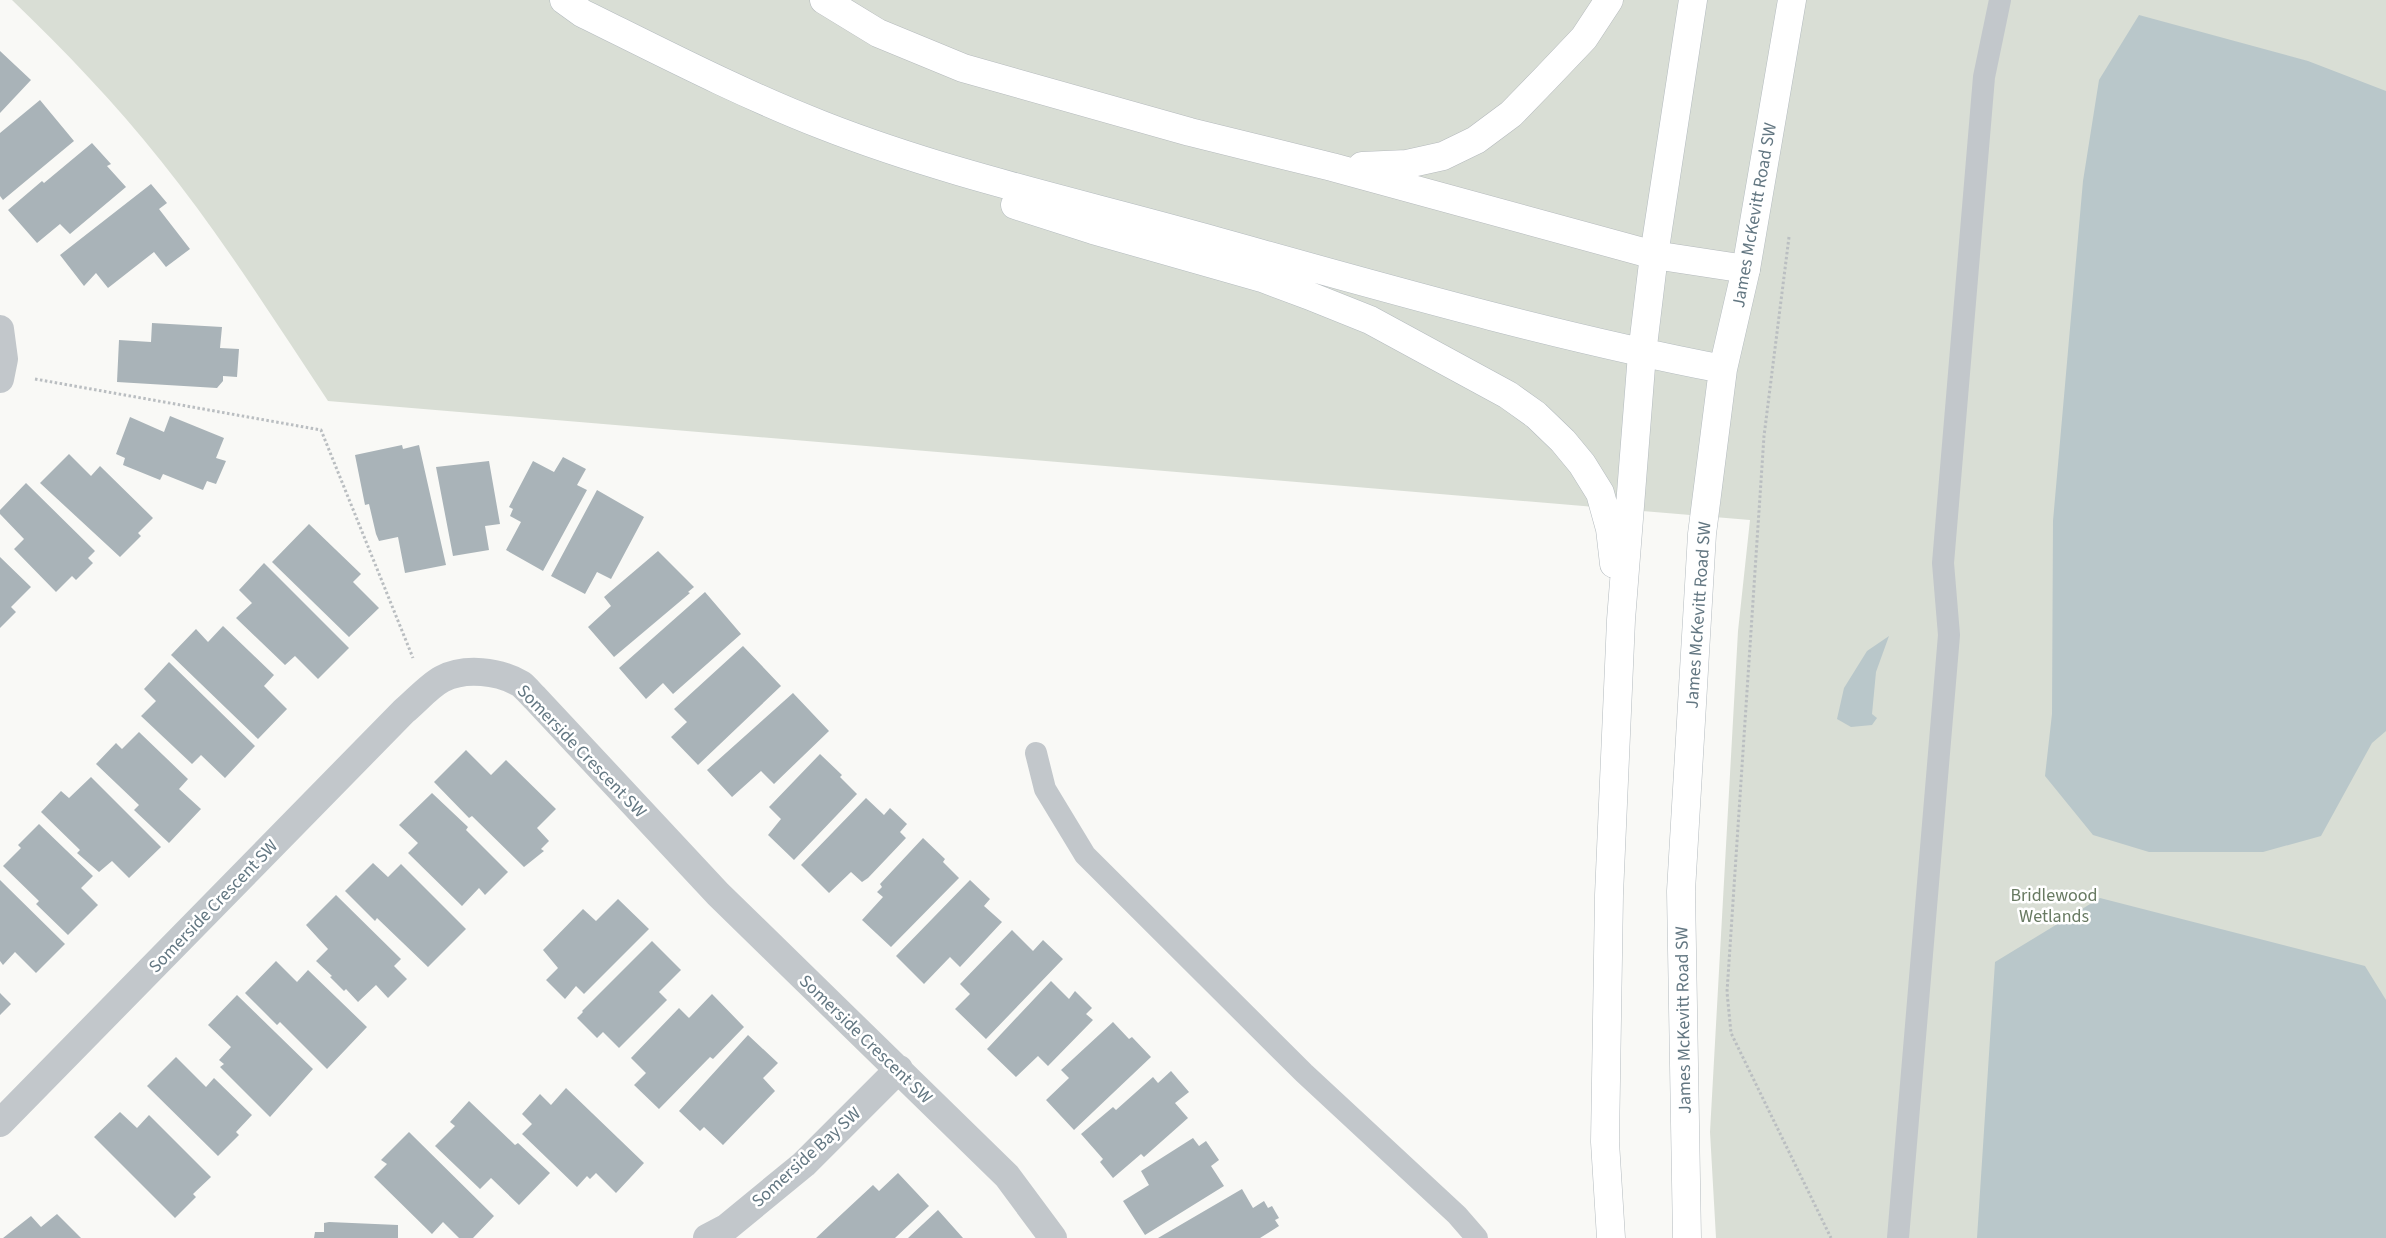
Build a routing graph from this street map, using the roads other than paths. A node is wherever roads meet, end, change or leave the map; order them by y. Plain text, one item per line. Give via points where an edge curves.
1 (564, 0) edge
2 (824, 0) edge
3 (1609, 0) edge
4 (1694, 0) edge
5 (1792, 0) edge
6 (2000, 0) edge
7 (938, 166) junction
8 (1332, 166) junction
9 (1654, 255) junction
10 (1746, 268) junction
11 (0, 330) edge
12 (1642, 354) junction
13 (1723, 369) junction
14 (1, 376) edge
15 (1621, 620) junction
16 (1036, 754) dead end
17 (898, 1069) junction
18 (0, 1124) edge
19 (707, 1238) edge
20 (1053, 1238) edge
21 (1477, 1238) edge
22 (1611, 1238) edge
23 (1686, 1238) edge
24 (1898, 1238) edge

1 - 7 main road via 582,13 718,80 821,125
2 - 8 main road via 878,33 963,68 1190,132
3 - 8 main road via 1584,38 1546,79 1511,114 1476,140 1443,156 1407,164
4 - 9 main road
5 - 10 main road, James McKevitt Road SW
6 - 24 lane via 1984,77 1944,553 1949,634
7 - 12 main road via 1292,264
7 - 15 main road via 1019,207 1262,278 1370,320 1508,394 1563,441 1600,493 1610,529
8 - 9 main road
9 - 10 main road
9 - 12 main road
10 - 13 main road, James McKevitt Road SW
11 - 14 street via 4,359
12 - 13 main road
12 - 15 main road
13 - 23 main road, James McKevitt Road SW via 1702,534 1681,892
15 - 22 main road via 1609,895 1605,1142
16 - 21 lane via 1045,789 1086,855 1304,1073 1457,1215
17 - 18 street, Somerside Crescent SW via 718,894 521,685 484,672 464,672 442,679 404,711
17 - 19 street, Somerside Bay SW via 804,1164 726,1228
17 - 20 street, Somerside Crescent SW via 1007,1176

